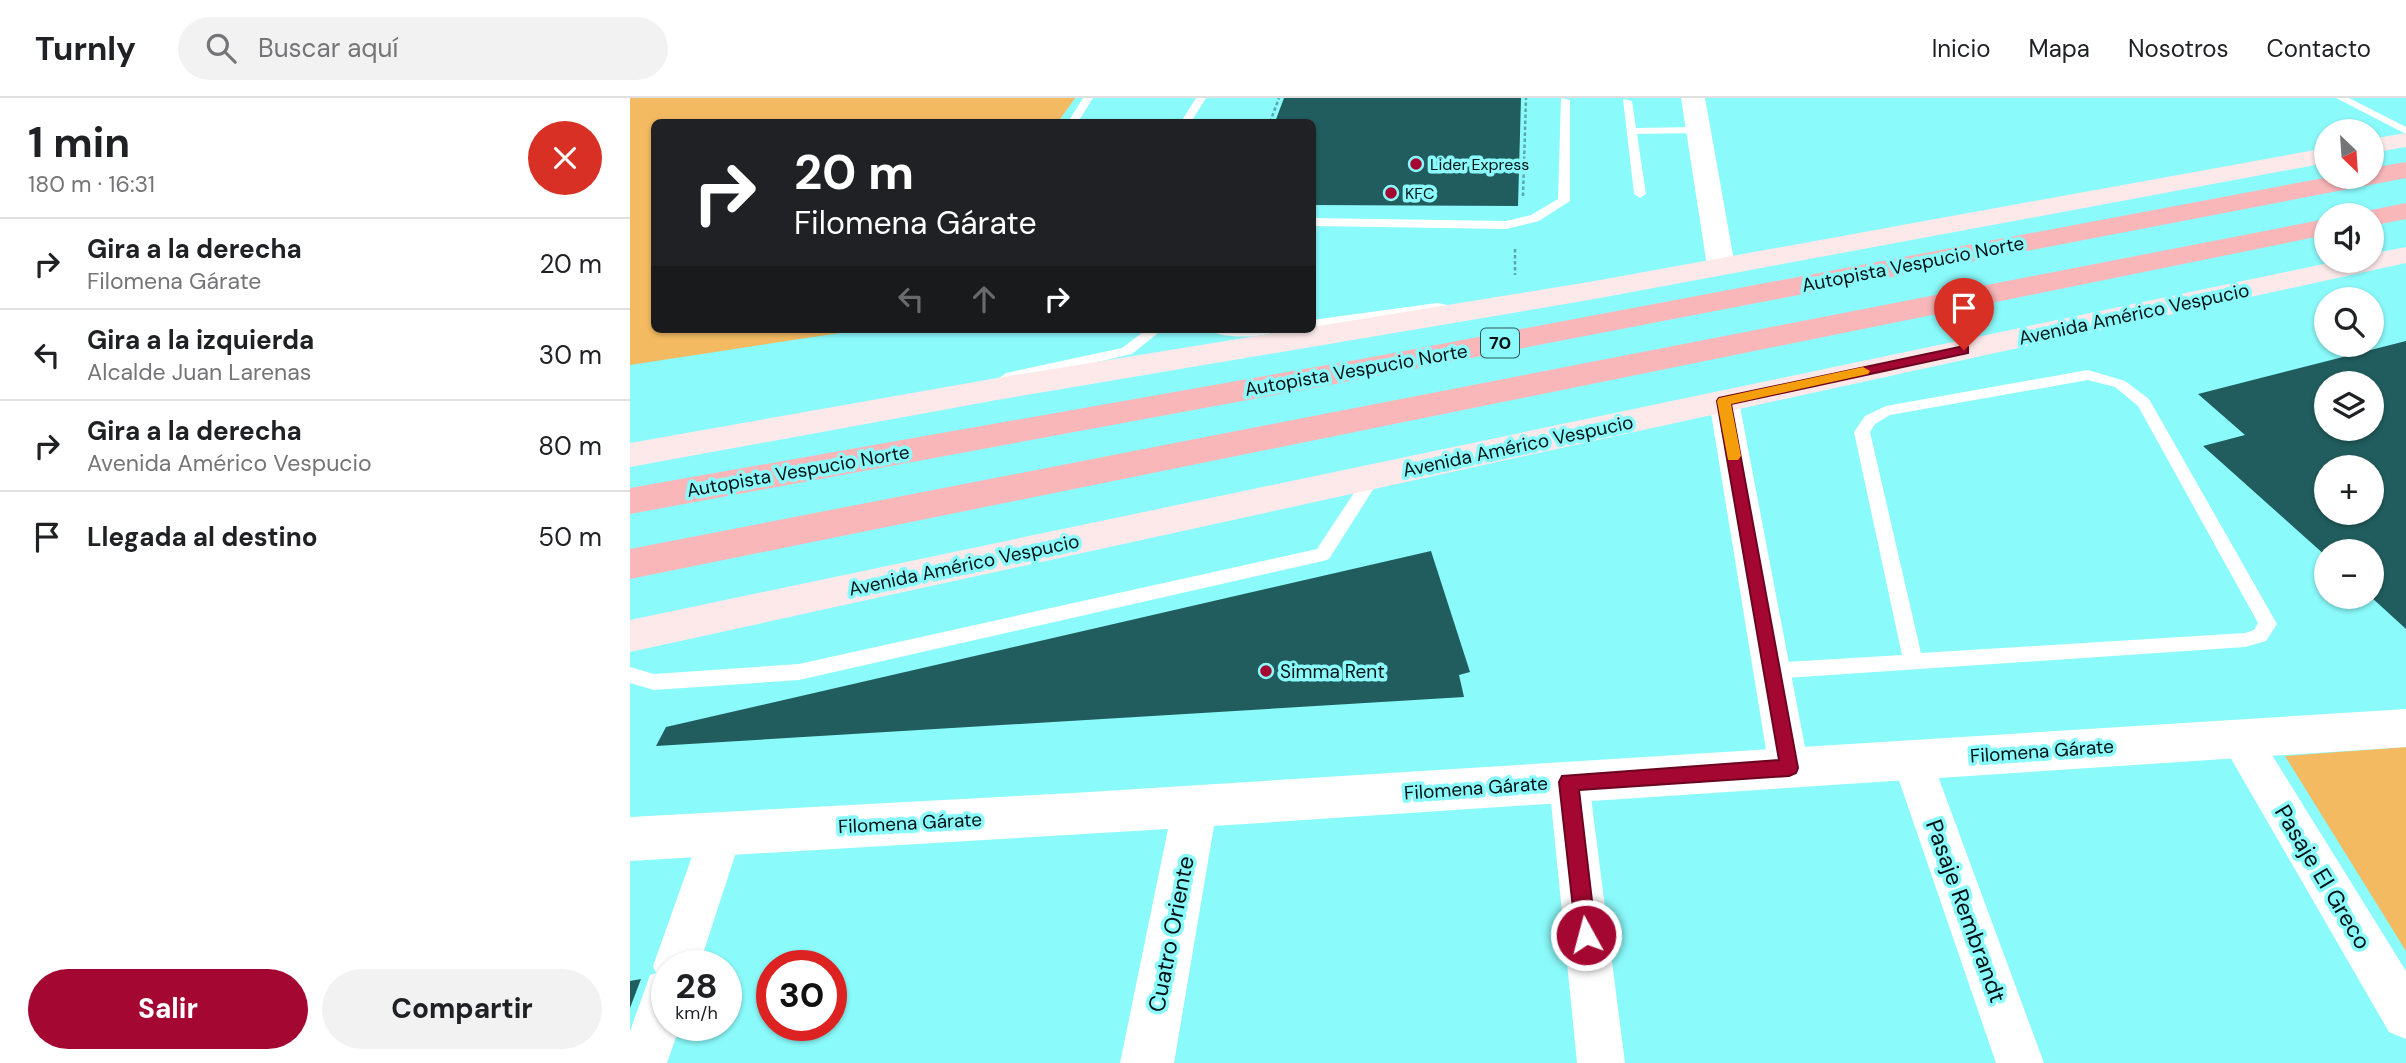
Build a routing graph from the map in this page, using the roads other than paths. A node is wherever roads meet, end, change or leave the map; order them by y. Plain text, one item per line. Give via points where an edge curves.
1 (1088, 98) edge
2 (1201, 98) edge
3 (1693, 98) edge
4 (2341, 98) edge
5 (1565, 100) dead end
6 (1627, 101) dead end
7 (1075, 119) edge
8 (1188, 119) edge
9 (1698, 130) junction
10 (1633, 131) junction
11 (2406, 131) edge
12 (2406, 140) edge
13 (2384, 144) edge
14 (2314, 157) edge
15 (2406, 170) edge
16 (2384, 174) edge
17 (2314, 187) edge
18 (1640, 194) dead end
19 (2406, 211) edge
20 (2384, 215) edge
21 (1316, 222) edge
22 (2314, 229) edge
23 (2406, 256) edge
24 (1721, 266) junction
25 (1464, 313) junction
26 (1316, 323) edge
27 (1151, 333) edge
28 (1724, 401) junction
29 (864, 413) junction
30 (630, 455) edge
31 (1373, 477) junction
32 (630, 501) edge
33 (630, 564) edge
34 (630, 636) edge
35 (1913, 661) junction
36 (1770, 671) junction
37 (630, 675) edge
38 (2406, 728) edge
39 (2240, 738) junction
40 (1912, 760) junction
41 (1789, 768) junction
42 (1569, 782) junction
43 (1195, 806) junction
44 (721, 834) junction
45 (630, 839) edge
46 (681, 950) edge
47 (2406, 1015) edge
48 (651, 1039) edge
49 (643, 1063) edge
50 (1147, 1063) edge
51 (1601, 1063) edge
52 (2020, 1063) edge

1 - 7 lane
2 - 8 lane
3 - 9 street
4 - 11 lane
5 - 21 lane via 1564,201 1535,218 1515,223
6 - 10 lane
9 - 10 lane
9 - 24 street
10 - 18 lane
12 - 13 main road
14 - 24 main road
15 - 16 highway, Autopista Vespucio Norte / 70
17 - 32 highway, Autopista Vespucio Norte / 70 via 1367,368
19 - 20 highway
22 - 33 highway, 70
23 - 28 main road, Avenida Américo Vespucio
24 - 25 main road
25 - 26 lane via 1437,307
25 - 29 main road
27 - 29 lane via 1127,351
28 - 31 main road, Avenida Américo Vespucio
28 - 36 street
29 - 30 main road
31 - 34 main road, Avenida Américo Vespucio
31 - 37 lane via 1323,554 799,672 654,682
35 - 35 lane via 2245,640 2260,636 2268,624 2144,403 2120,384 2088,375 1886,411 1870,420 1862,432
35 - 36 lane
36 - 41 street
38 - 39 street, Filomena Gárate
39 - 40 street, Filomena Gárate
39 - 47 street, Pasaje El Greco
40 - 41 street, Filomena Gárate
40 - 52 street, Pasaje Rembrandt
41 - 42 street, Filomena Gárate
42 - 43 street, Filomena Gárate
42 - 51 street
43 - 44 street, Filomena Gárate
43 - 50 street, Cuatro Oriente
44 - 45 street, Filomena Gárate
44 - 46 street
48 - 49 street

